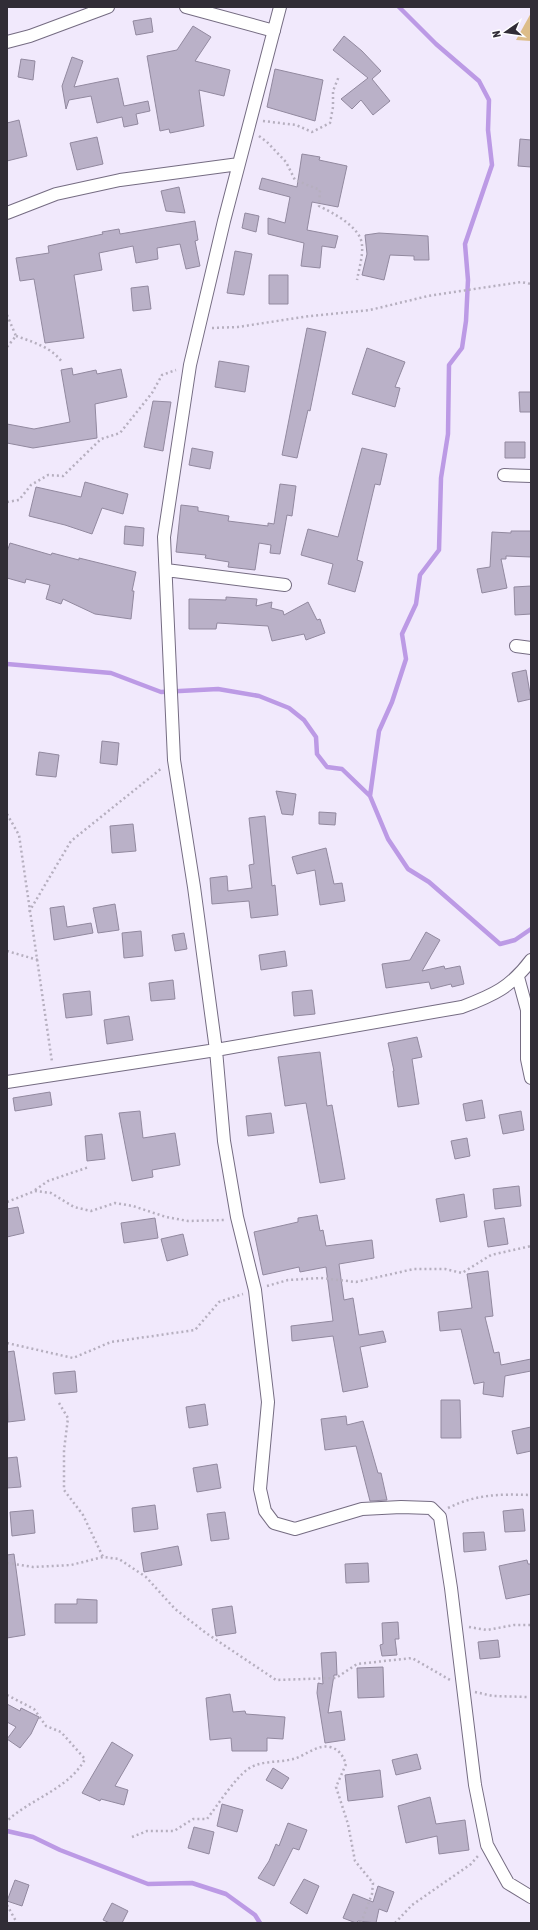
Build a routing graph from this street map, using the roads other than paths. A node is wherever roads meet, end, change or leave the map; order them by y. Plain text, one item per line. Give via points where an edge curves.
1 (108, 7) edge
2 (186, 7) edge
3 (280, 7) edge
4 (274, 31) junction
5 (7, 42) edge
6 (239, 164) junction
7 (7, 213) edge
8 (504, 475) dead end
9 (531, 476) edge
10 (166, 570) junction
11 (285, 585) dead end
12 (516, 646) dead end
13 (531, 648) edge
14 (531, 960) edge
15 (518, 977) junction
16 (216, 1050) junction
17 (531, 1078) edge
18 (7, 1082) edge
19 (531, 1897) edge

1 - 5 street
2 - 4 street
3 - 4 street
4 - 6 street
6 - 7 street via 120,180 56,194
6 - 10 street via 190,365 164,537
8 - 9 street
10 - 11 street
10 - 16 street via 174,760
12 - 13 street
14 - 15 street
15 - 16 street via 492,996 462,1007
15 - 17 street via 527,1010 527,1059
16 - 18 street
16 - 19 street via 224,1141 237,1217 255,1290 268,1402 260,1489 265,1511 274,1523 295,1529 362,1509 401,1506 431,1508 440,1517 475,1785 488,1845 508,1884

